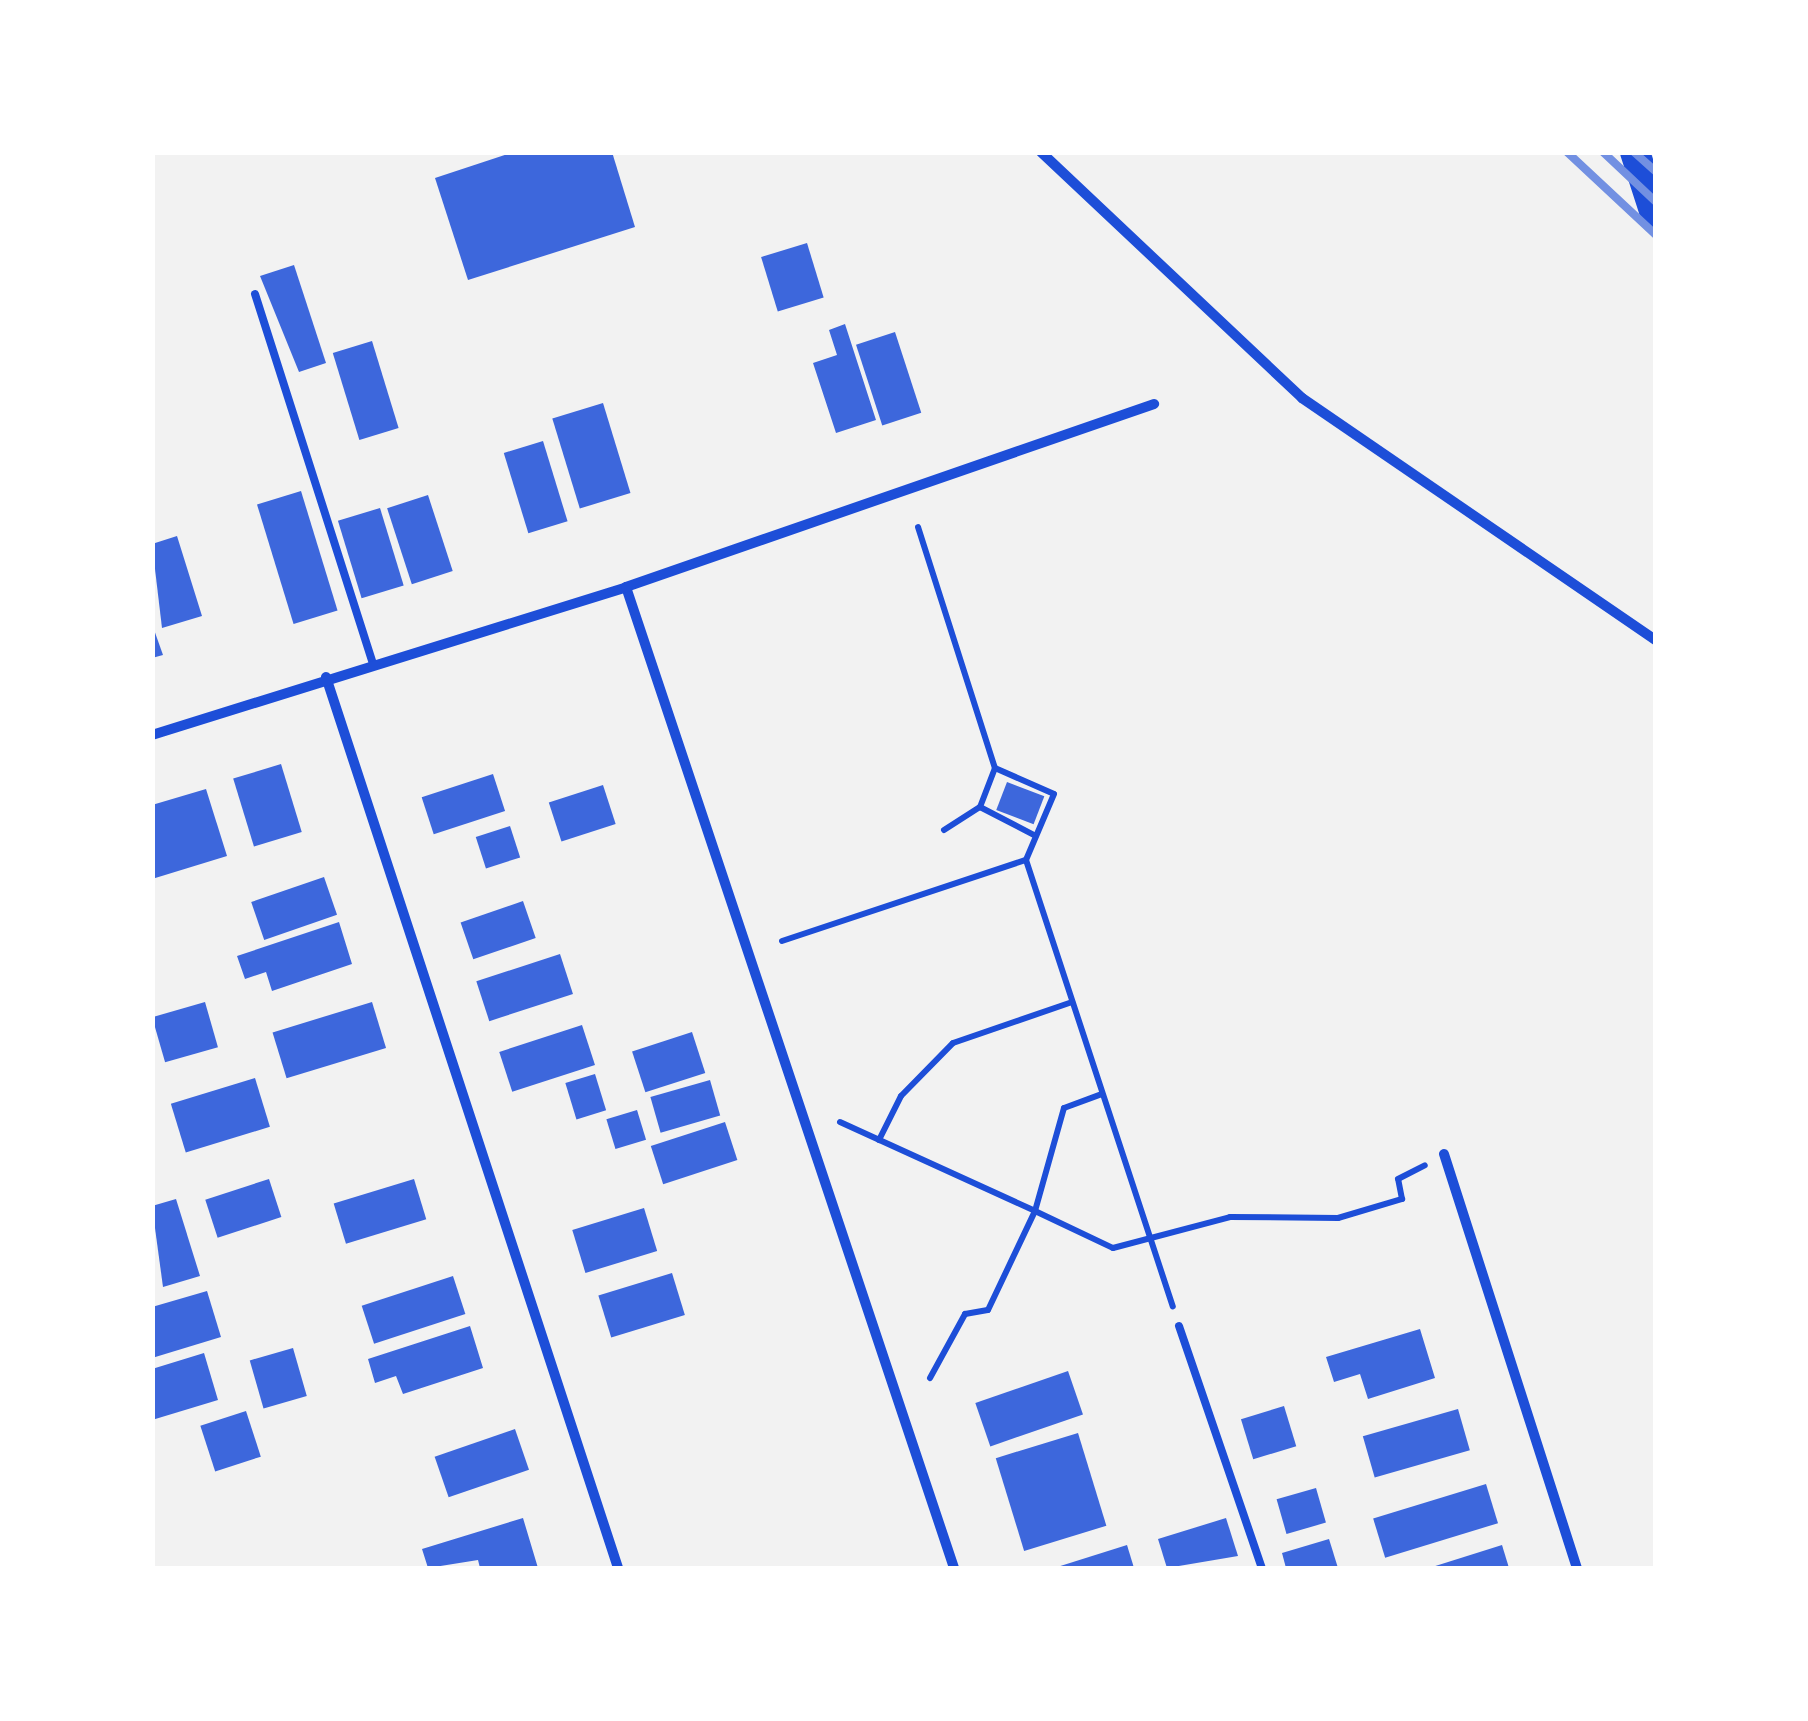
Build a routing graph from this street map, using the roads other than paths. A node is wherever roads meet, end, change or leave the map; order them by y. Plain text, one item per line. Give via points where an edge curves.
1 (1041, 152) edge
2 (1635, 152) edge
3 (1656, 217) edge
4 (255, 294) dead end
5 (1154, 404) dead end
6 (626, 588) junction
7 (1656, 640) edge
8 (373, 663) junction
9 (326, 676) junction
10 (152, 735) edge
11 (1444, 1154) road end
12 (1180, 1326) road end
13 (618, 1568) edge
14 (954, 1568) edge
15 (1262, 1568) edge
16 (1577, 1568) edge

1 - 7 street via 1302,398
2 - 3 highway
4 - 8 lane
5 - 6 street
6 - 8 street
6 - 14 street
8 - 9 street
9 - 10 street
9 - 13 street
11 - 16 street
12 - 15 lane

